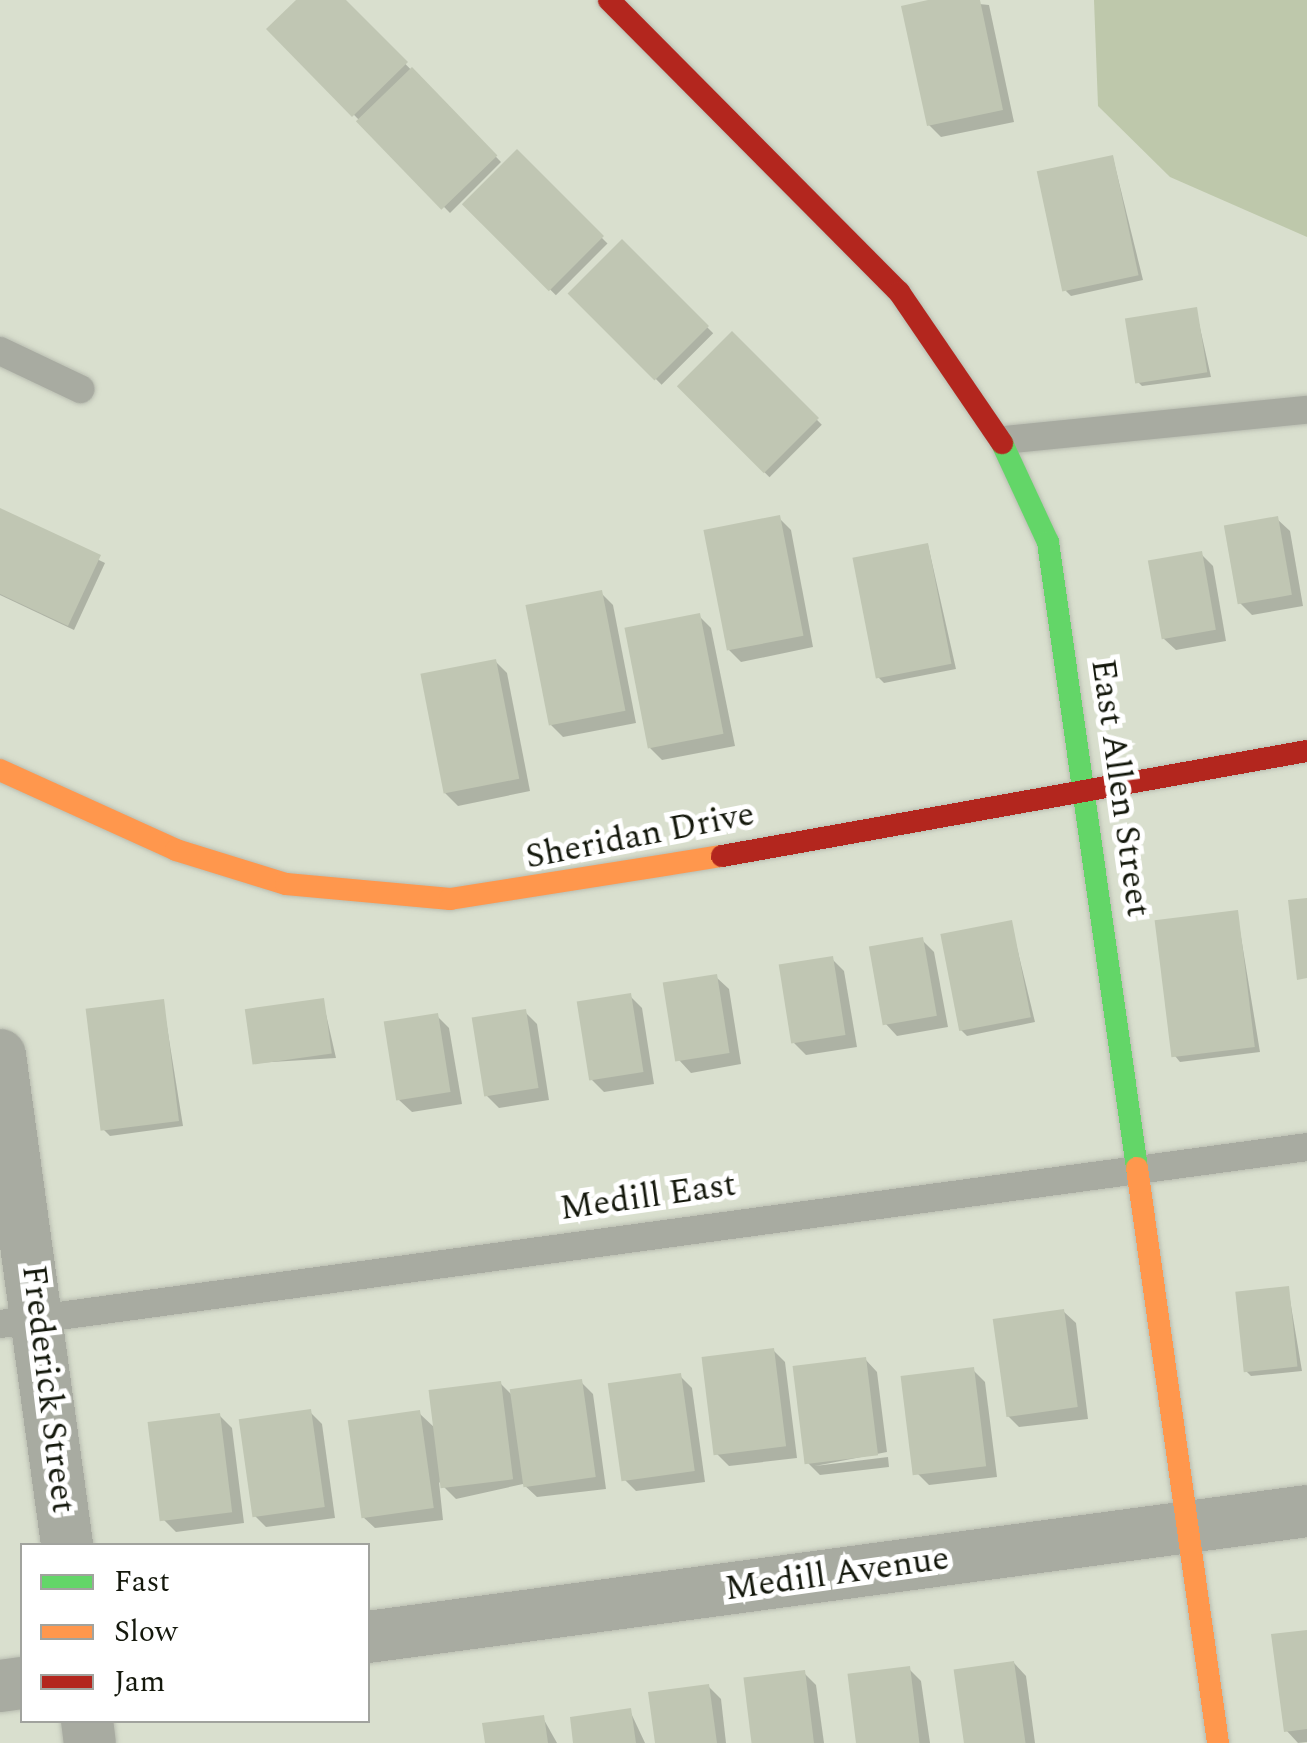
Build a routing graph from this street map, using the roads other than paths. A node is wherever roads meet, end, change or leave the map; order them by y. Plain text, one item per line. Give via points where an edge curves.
1 (609, 0) edge
2 (0, 351) edge
3 (80, 389) dead end
4 (1307, 410) edge
5 (1004, 440) junction
6 (1307, 751) edge
7 (0, 770) edge
8 (1083, 784) junction
9 (0, 1055) edge
10 (1307, 1147) edge
11 (1140, 1167) junction
12 (14, 1234) edge
13 (21, 1321) edge
14 (1307, 1511) edge
15 (1189, 1527) junction
16 (66, 1543) edge
17 (370, 1638) edge
18 (1218, 1743) edge

1 - 5 street, East Allen Street via 900,292
2 - 3 lane
4 - 5 lane
5 - 8 street, East Allen Street via 1048,542
6 - 8 street, Sheridan Drive
7 - 8 street, Sheridan Drive via 176,850 286,884 450,899 579,885
8 - 11 street, East Allen Street
9 - 12 street, Frederick Street
10 - 11 lane, Medill East
11 - 13 lane, Medill East
11 - 15 street, East Allen Street
12 - 13 street, Frederick Street
13 - 16 street, Frederick Street
14 - 15 street, Medill Avenue
15 - 17 street, Medill Avenue
15 - 18 street, East Allen Street

